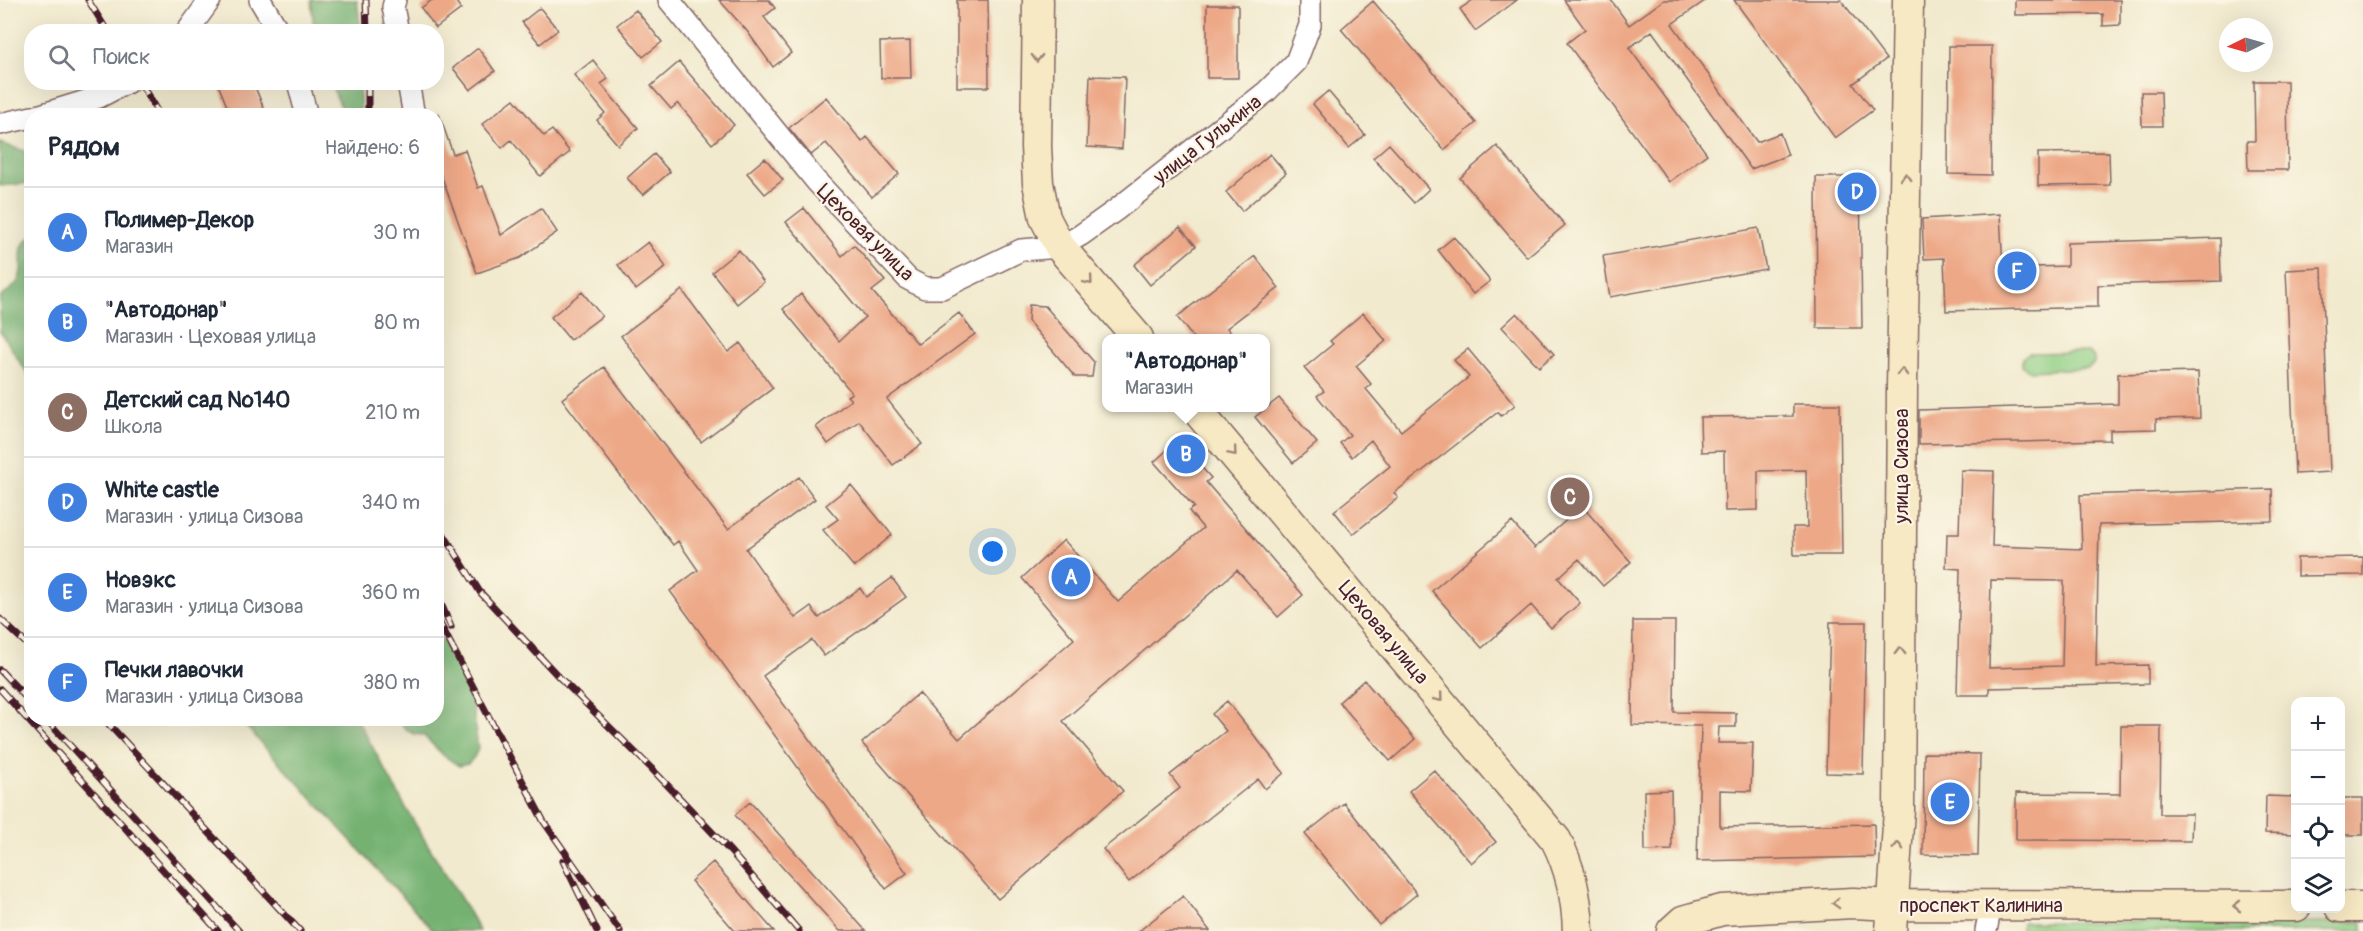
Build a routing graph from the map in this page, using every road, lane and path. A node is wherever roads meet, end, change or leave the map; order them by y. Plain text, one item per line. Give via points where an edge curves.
1 (210, 0) edge
2 (260, 0) edge
3 (395, 0) edge
4 (669, 0) edge
5 (1038, 0) edge
6 (1310, 0) edge
7 (1908, 0) edge
8 (193, 24) edge
9 (274, 24) edge
10 (396, 24) edge
11 (113, 90) edge
12 (300, 90) edge
13 (409, 90) edge
14 (63, 108) edge
15 (305, 108) edge
16 (413, 108) edge
17 (24, 119) edge
18 (0, 124) edge
19 (1060, 247) junction
20 (1134, 334) edge
21 (1198, 412) edge
22 (1567, 861) junction
23 (2291, 906) edge
24 (2345, 907) edge
25 (2363, 907) edge
26 (1893, 918) edge
27 (1989, 918) edge
28 (1578, 931) edge
29 (1594, 931) edge
30 (1672, 931) edge

1 - 8 street
2 - 9 street
3 - 10 street
4 - 19 street, Цеховая улица via 816,181 908,279 925,288 942,288 1021,250
5 -> 19 main road via 1038,183 1046,218
6 - 19 street, улица Гулькина via 1310,25 1296,62 1266,92 1116,210
26 -> 7 main road, улица Сизова via 1899,810
11 - 14 street
12 - 15 street
13 - 16 street
17 - 18 street
19 -> 20 main road
21 -> 22 main road, Цеховая улица via 1556,840
22 - 28 main road, Цеховая улица
22 - 29 main road, Цеховая улица via 1588,899
23 -> 27 main road, проспект Калинина
24 - 25 main road
26 - 27 main road, проспект Калинина
26 -> 30 main road, проспект Калинина via 1853,903 1722,910 1683,921

